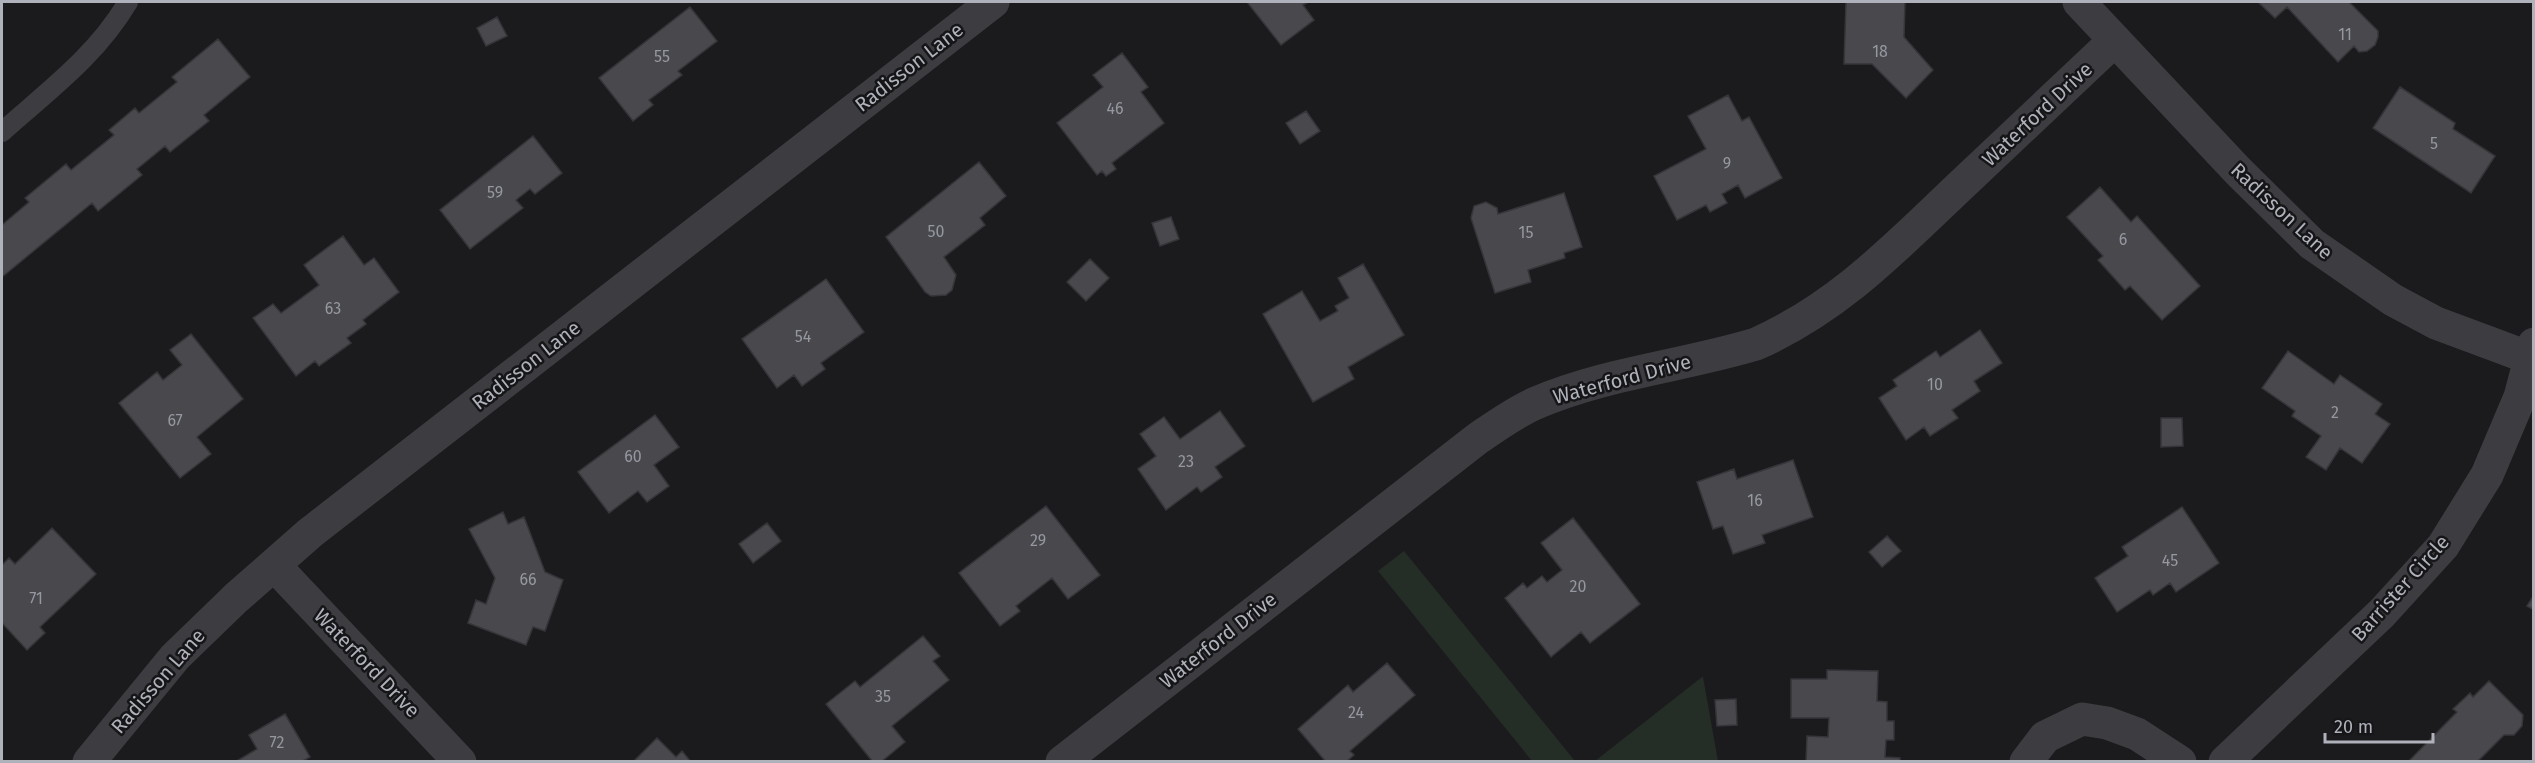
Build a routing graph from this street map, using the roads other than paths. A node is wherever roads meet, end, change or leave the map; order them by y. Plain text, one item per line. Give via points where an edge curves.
1 (128, 2) edge
2 (993, 2) edge
3 (2079, 2) edge
4 (2115, 40) junction
5 (2, 132) edge
6 (2531, 351) edge
7 (274, 565) junction
8 (89, 762) edge
9 (460, 762) edge
10 (1062, 762) edge
11 (2026, 762) edge
12 (2180, 762) edge
13 (2225, 762) edge

1 - 5 lane via 86,58
2 - 7 street, Radisson Lane via 348,503
3 - 4 street, Radisson Lane
4 - 6 street, Radisson Lane via 2312,244 2385,295 2436,323
4 - 10 street, Waterford Drive via 1881,262 1827,305 1756,344 1579,387 1506,420
6 - 13 street, Barrister Circle via 2520,397 2487,475 2443,546 2382,613
7 - 8 street, Radisson Lane via 175,657
7 - 9 street, Waterford Drive
11 - 12 street via 2045,737 2082,719 2137,734

